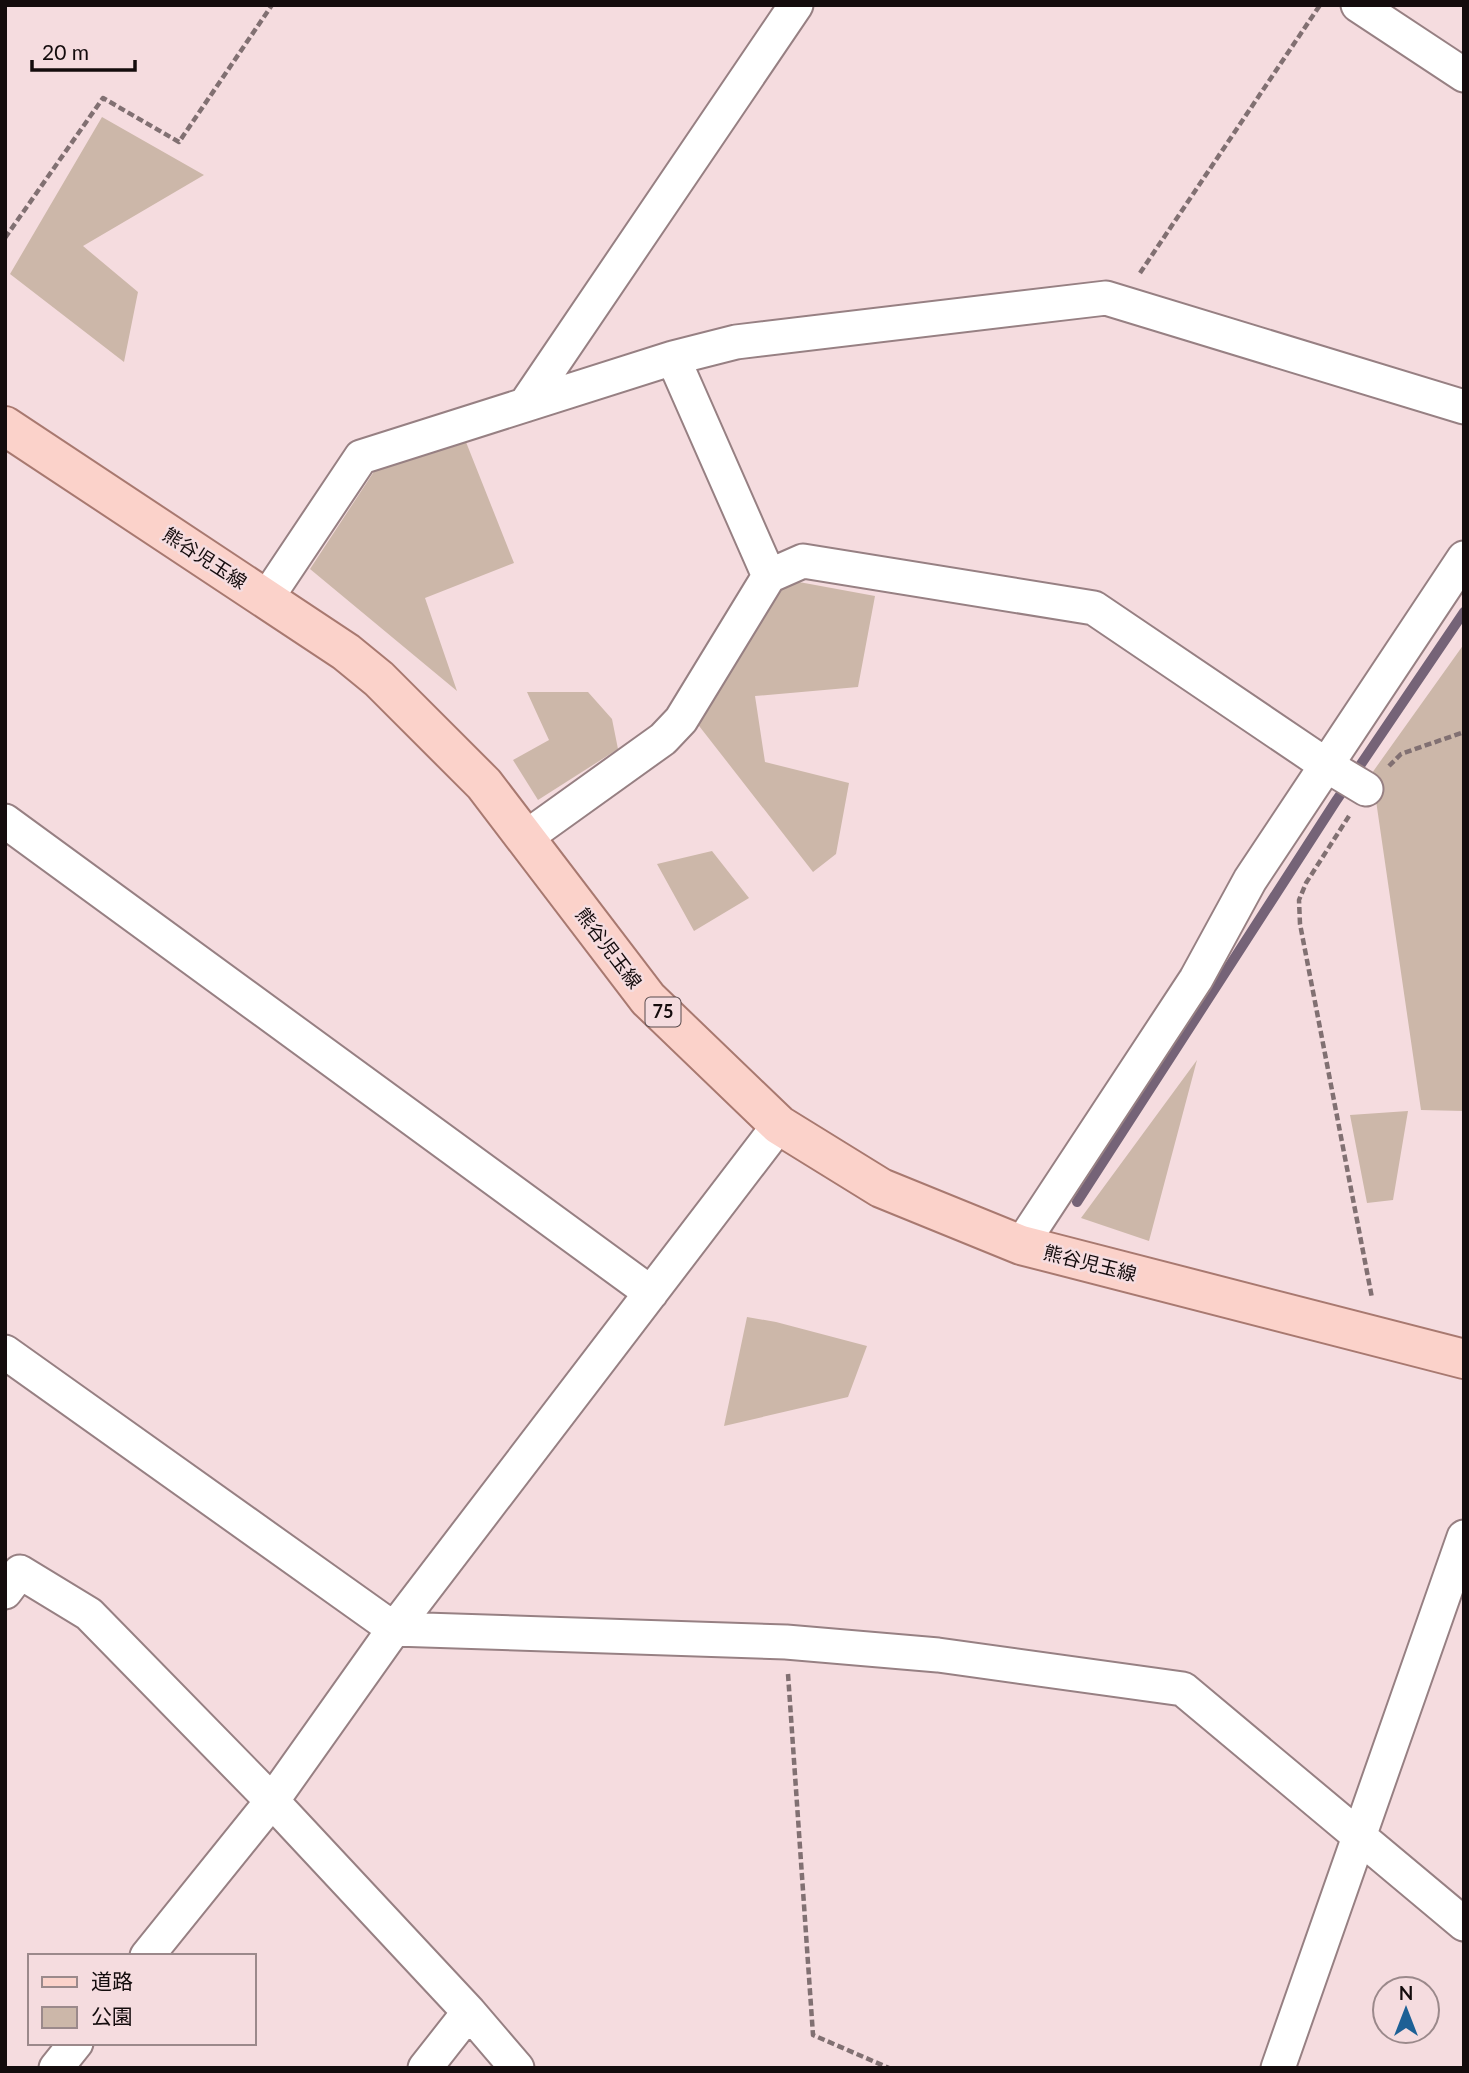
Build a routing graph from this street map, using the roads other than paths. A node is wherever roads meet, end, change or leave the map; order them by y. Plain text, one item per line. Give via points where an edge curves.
1 (796, 5) edge
2 (1358, 5) edge
3 (1464, 75) edge
4 (673, 358) junction
5 (525, 405) junction
6 (1464, 407) edge
7 (5, 426) edge
8 (1464, 558) edge
9 (769, 576) junction
10 (266, 599) junction
11 (1326, 765) junction
12 (1366, 789) road end
13 (5, 821) edge
14 (525, 838) junction
15 (779, 1125) junction
16 (1021, 1245) junction
17 (651, 1293) junction
18 (5, 1352) edge
19 (1464, 1359) edge
20 (1464, 1537) edge
21 (5, 1592) edge
22 (394, 1629) junction
23 (272, 1801) junction
24 (1360, 1837) junction
25 (1464, 1924) edge
26 (149, 1954) edge
27 (469, 2012) junction
28 (74, 2045) edge
29 (56, 2068) edge
30 (425, 2068) edge
31 (517, 2068) edge
32 (1278, 2068) edge

1 - 5 street
2 - 3 street
4 - 5 street
4 - 6 street via 736,342 1106,298
4 - 9 street
5 - 10 street via 361,457
7 - 10 main road, 熊谷児玉線 / 75
8 - 11 street
9 - 11 street via 803,561 1094,608
9 - 14 street via 681,720 663,739
10 - 14 main road, 熊谷児玉線 / 75 via 379,679 484,784
11 - 12 street
11 - 16 street via 1250,880 1196,979
13 - 17 street
14 - 15 main road, 熊谷児玉線 / 75 via 648,999
15 - 16 main road, 熊谷児玉線 / 75 via 881,1188
15 - 17 street
16 - 19 main road, 熊谷児玉線 / 75
17 - 22 street
18 - 22 street
20 - 24 street
21 - 23 street via 20,1572 89,1614
22 - 23 street
22 - 24 street via 786,1642 938,1655 1183,1689
23 - 26 street
23 - 27 street
24 - 25 street
24 - 32 street
27 - 30 street
27 - 31 street
28 - 29 street

